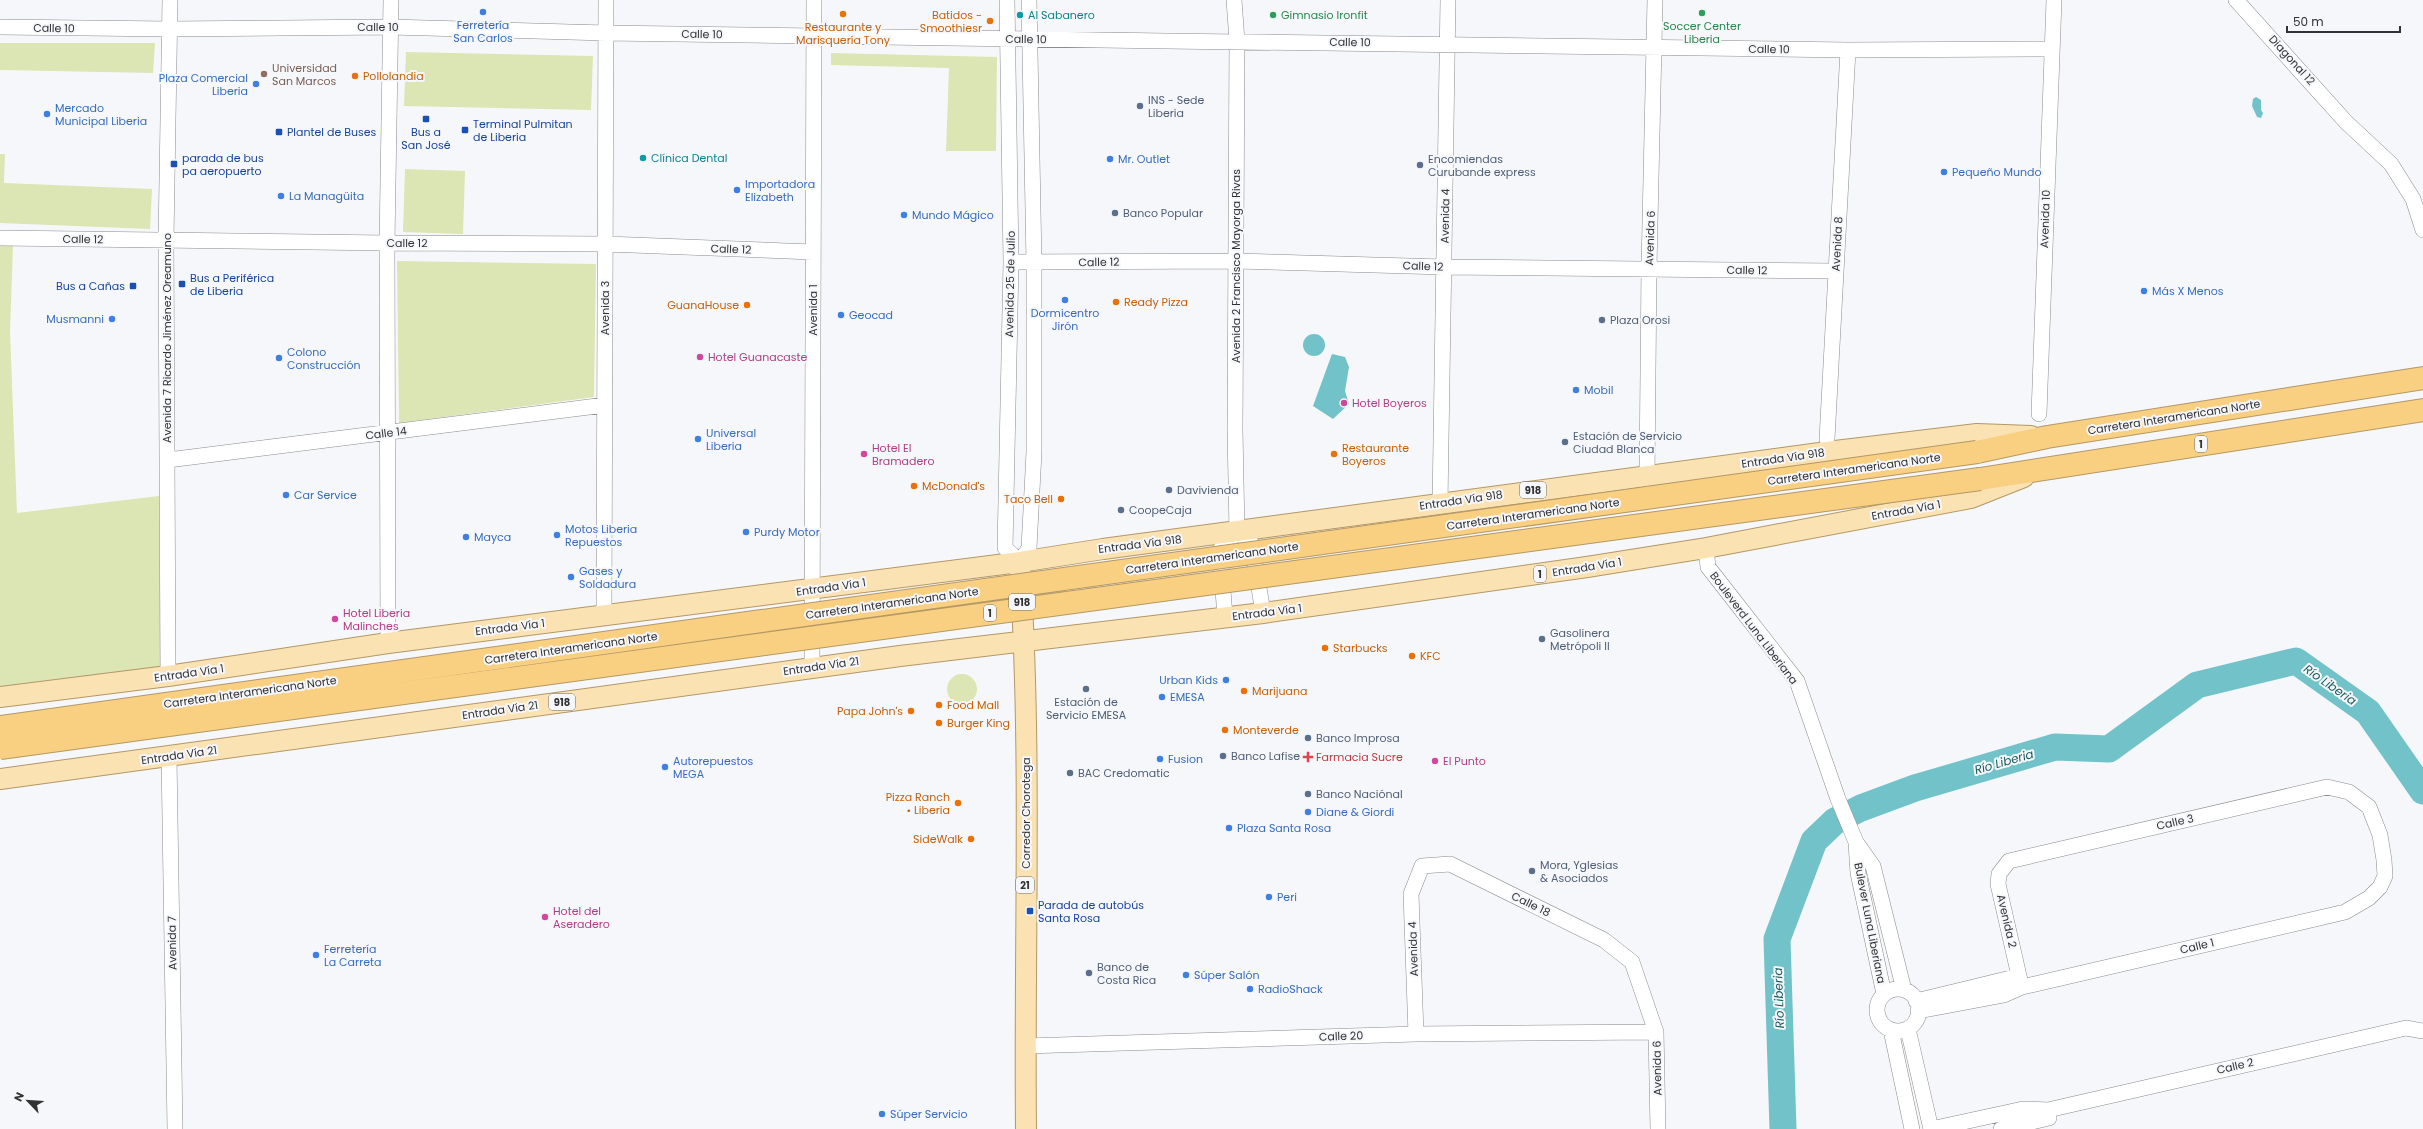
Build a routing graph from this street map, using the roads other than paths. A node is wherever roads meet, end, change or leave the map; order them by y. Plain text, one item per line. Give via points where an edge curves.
1 (170, 0) edge
2 (391, 0) edge
3 (606, 0) edge
4 (814, 0) edge
5 (1007, 0) edge
6 (1029, 0) edge
7 (1234, 0) edge
8 (1448, 0) edge
9 (1655, 0) edge
10 (2054, 0) edge
11 (2236, 0) edge
12 (0, 27) edge
13 (390, 27) junction
14 (170, 29) junction
15 (606, 33) junction
16 (814, 36) junction
17 (1007, 39) junction
18 (1030, 40) junction
19 (1237, 41) junction
20 (1448, 43) junction
21 (1655, 47) junction
22 (2051, 49) junction
23 (1848, 50) junction
24 (2423, 230) edge
25 (0, 238) edge
26 (166, 240) junction
27 (387, 243) junction
28 (606, 244) junction
29 (813, 252) junction
30 (1236, 261) junction
31 (1011, 262) junction
32 (1034, 262) junction
33 (1444, 267) junction
34 (1649, 268) junction
35 (1836, 271) junction
36 (2423, 378) edge
37 (605, 405) junction
38 (2423, 410) edge
39 (2038, 414) dead end
40 (388, 433) junction
41 (2047, 437) junction
42 (1827, 439) dead end
43 (168, 460) junction
44 (2047, 468) junction
45 (1647, 476) junction
46 (1440, 504) junction
47 (1237, 532) junction
48 (1706, 548) junction
49 (1020, 562) junction
50 (812, 590) junction
51 (1263, 613) junction
52 (604, 615) junction
53 (1225, 617) junction
54 (1025, 642) junction
55 (388, 643) junction
56 (812, 668) junction
57 (168, 676) junction
58 (0, 697) edge
59 (0, 727) edge
60 (0, 748) edge
61 (169, 756) junction
62 (0, 779) edge
63 (1854, 837) junction
64 (1422, 866) joint
65 (2003, 867) joint
66 (2369, 898) joint
67 (1632, 962) joint
68 (2020, 982) junction
69 (1904, 990) junction
70 (1884, 994) junction
71 (1917, 1006) junction
72 (1908, 1029) junction
73 (1892, 1030) junction
74 (2423, 1031) edge
75 (1656, 1032) junction
76 (1416, 1034) junction
77 (1025, 1046) junction
78 (2050, 1119) edge
79 (175, 1129) edge
80 (1026, 1129) edge
81 (1658, 1129) edge
82 (1912, 1129) edge
83 (1931, 1129) edge
84 (2001, 1129) edge

1 - 14 street, Avenida 7 Ricardo Jiménez Oreamuno
2 - 13 street
3 - 15 street, Avenida 3
4 - 16 street, Avenida 1
5 - 17 street, Avenida 25 de Julio
6 - 18 street, Avenida 25 de Julio
7 - 19 street, Avenida 2 Francisco Mayorga Rivas
8 - 20 street, Avenida 4
9 - 21 street, Avenida 6
10 - 22 street, Avenida 10
11 - 24 street, Diagonal 12 via 2346,122 2391,164 2413,200
12 - 14 street, Calle 10
13 - 14 street, Calle 10
13 - 15 street, Calle 10
13 - 27 street
14 - 26 street, Avenida 7 Ricardo Jiménez Oreamuno
15 - 16 street, Calle 10
15 - 28 street, Avenida 3
16 - 17 street, Calle 10
16 - 29 street, Avenida 1
17 - 18 street, Calle 10
17 - 31 street, Avenida 25 de Julio
18 - 19 street, Calle 10
18 - 32 street, Avenida 25 de Julio
19 - 20 street, Calle 10
19 - 30 street, Avenida 2 Francisco Mayorga Rivas
20 - 21 street, Calle 10
20 - 33 street, Avenida 4
21 - 23 street, Calle 10
21 - 34 street, Avenida 6
22 - 23 street, Calle 10
22 - 39 street, Avenida 10
23 - 35 street, Avenida 8
25 - 26 street, Calle 12
26 - 27 street, Calle 12
26 - 43 street, Avenida 7 Ricardo Jiménez Oreamuno
27 - 28 street, Calle 12
27 - 40 street
28 - 29 street, Calle 12
28 - 37 street, Avenida 3
29 - 50 street, Avenida 1
30 - 32 street, Calle 12
30 - 33 street, Calle 12
30 - 47 street, Avenida 2 Francisco Mayorga Rivas
31 - 32 street, Calle 12
31 - 49 street, Avenida 25 de Julio via 1005,548
32 - 49 street, Avenida 25 de Julio via 1034,452 1029,548
33 - 34 street, Calle 12
33 - 46 street, Avenida 4
34 - 35 street, Calle 12
34 - 45 street, Avenida 6
35 - 42 street, Avenida 8
36 - 41 highway, Carretera Interamericana Norte / 1
37 - 40 street, Calle 14
37 - 52 street, Avenida 3
38 - 44 highway, Carretera Interamericana Norte / 1
40 - 43 street, Calle 14
40 - 55 street
41 - 45 main road, Entrada Vía 918 / 918 via 1977,434
41 - 59 highway, Carretera Interamericana Norte / 1, bridge via 1977,452
43 - 57 street, Avenida 7 Ricardo Jiménez Oreamuno
44 - 48 main road, Entrada Vía 1 / 1 via 1971,498
44 - 60 highway, Carretera Interamericana Norte / 1, bridge
45 - 46 main road, Entrada Vía 918 / 918
46 - 47 main road, Entrada Vía 918 / 918
47 - 49 main road, Entrada Vía 918 / 918 via 1103,548
47 - 51 street via 1252,544
47 - 53 street via 1220,550
48 - 51 main road, Entrada Vía 1 / 1
48 - 63 street, Bouleverd Luna Liberiana via 1708,567 1797,681
49 - 50 main road, Entrada Vía 1
49 - 54 main road, 918
50 - 52 main road, Entrada Vía 1
50 - 56 street, Avenida 1
51 - 53 main road, Entrada Vía 1 / 1
52 - 55 main road, Entrada Vía 1
53 - 54 main road, Entrada Vía 1 / 1
54 - 56 main road, Entrada Vía 21 / 918
54 - 77 main road, Corredor Chorotega / 21
55 - 57 main road, Entrada Vía 1
56 - 61 main road, Entrada Vía 21 / 918
57 - 58 main road, Entrada Vía 1
61 - 62 main road, Entrada Vía 21
61 - 79 street, Avenida 7
63 - 69 street, Bulever Luna Liberiana via 1873,866
63 - 70 street, Bulever Luna Liberiana via 1858,873
64 - 67 street, Calle 18 via 1450,864 1604,940
64 - 76 street, Avenida 4 via 1411,894
65 - 66 street, Calle 3 via 2009,861 2326,787 2349,792 2369,807 2380,835 2385,876 2380,887
65 - 68 street, Avenida 2 via 1998,884
66 - 68 street, Calle 1 via 2345,912
67 - 75 street, Avenida 6
68 - 71 street, Calle 1 via 2004,995
69 - 70 street, Bulever Luna Liberiana via 1890,990
69 - 71 street via 1911,993
70 - 73 street, Bulever Luna Liberiana via 1877,1006 1877,1012 1883,1025
71 - 72 street via 1916,1020
72 - 73 street
72 - 83 street
73 - 82 street
74 - 78 street, Calle 2 via 2406,1028
75 - 76 street, Calle 20
75 - 81 street, Avenida 6
76 - 77 street, Calle 20
77 - 80 main road, Corredor Chorotega / 21
78 - 83 street, Calle 2 via 2023,1110
78 - 84 street, Calle 2

